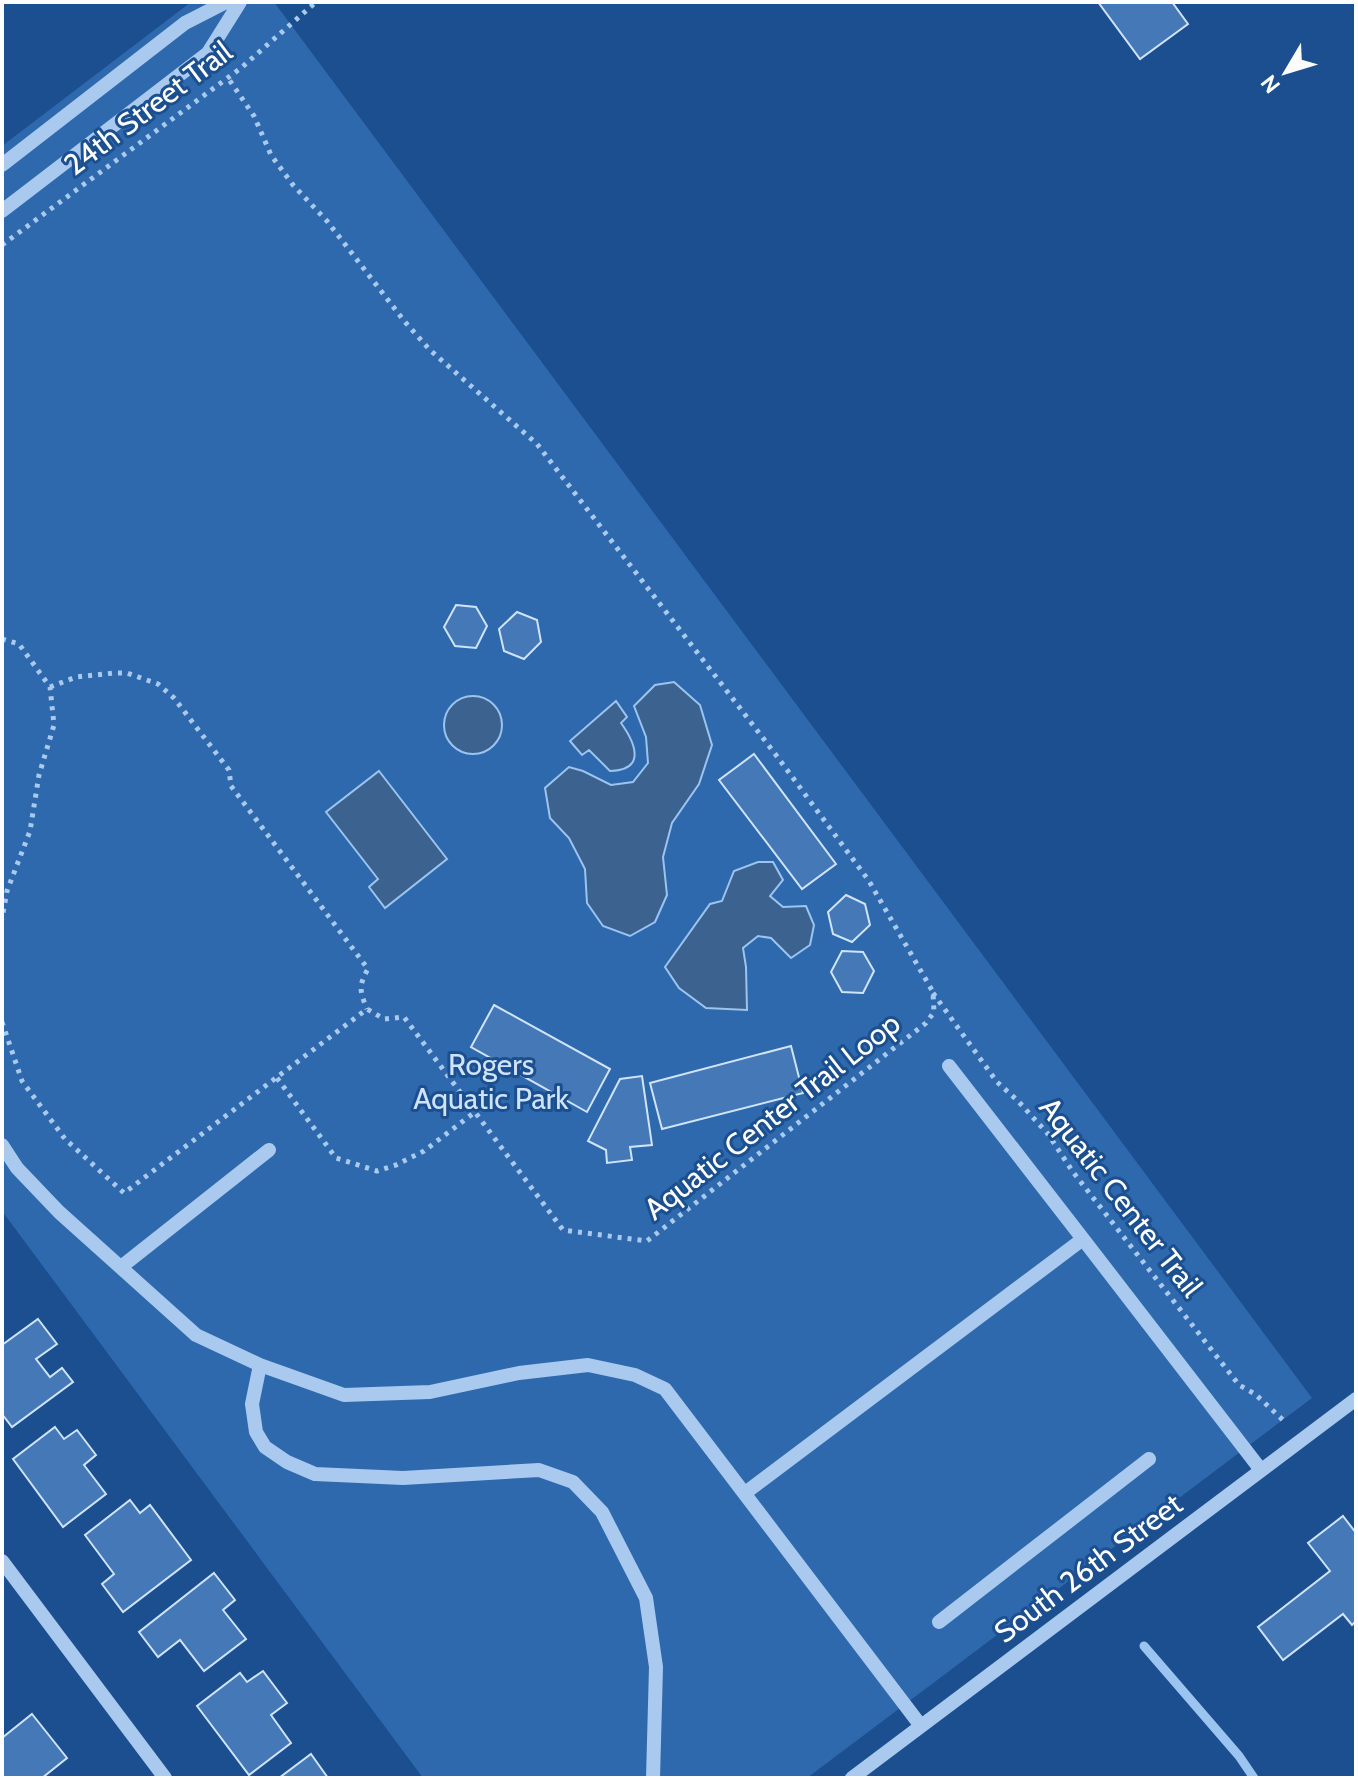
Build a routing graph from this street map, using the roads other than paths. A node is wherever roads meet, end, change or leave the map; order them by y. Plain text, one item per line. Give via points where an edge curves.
1 (226, 2) edge
2 (240, 2) edge
3 (2, 165) edge
4 (2, 211) edge
5 (949, 1066) dead end
6 (2, 1145) edge
7 (269, 1150) dead end
8 (1083, 1239) junction
9 (121, 1267) junction
10 (260, 1365) junction
11 (1356, 1399) edge
12 (1149, 1459) dead end
13 (1261, 1470) junction
14 (745, 1493) junction
15 (2, 1561) edge
16 (939, 1622) dead end
17 (921, 1726) junction
18 (165, 1778) edge
19 (653, 1778) edge
20 (852, 1778) edge

1 - 3 street via 185,23
2 - 4 street via 208,53
5 - 8 street
6 - 9 street via 59,1212
7 - 9 street
8 - 13 street
8 - 14 street
9 - 10 street via 196,1335
10 - 14 street via 344,1395 430,1392 588,1365 635,1375 665,1389
10 - 19 street via 252,1404 256,1432 265,1447 287,1462 315,1474 403,1478 539,1470 573,1482 602,1512 646,1598 656,1667
11 - 13 street, South 26th Street
12 - 16 street
13 - 17 street, South 26th Street
14 - 17 street
15 - 18 street
17 - 20 street, South 26th Street

